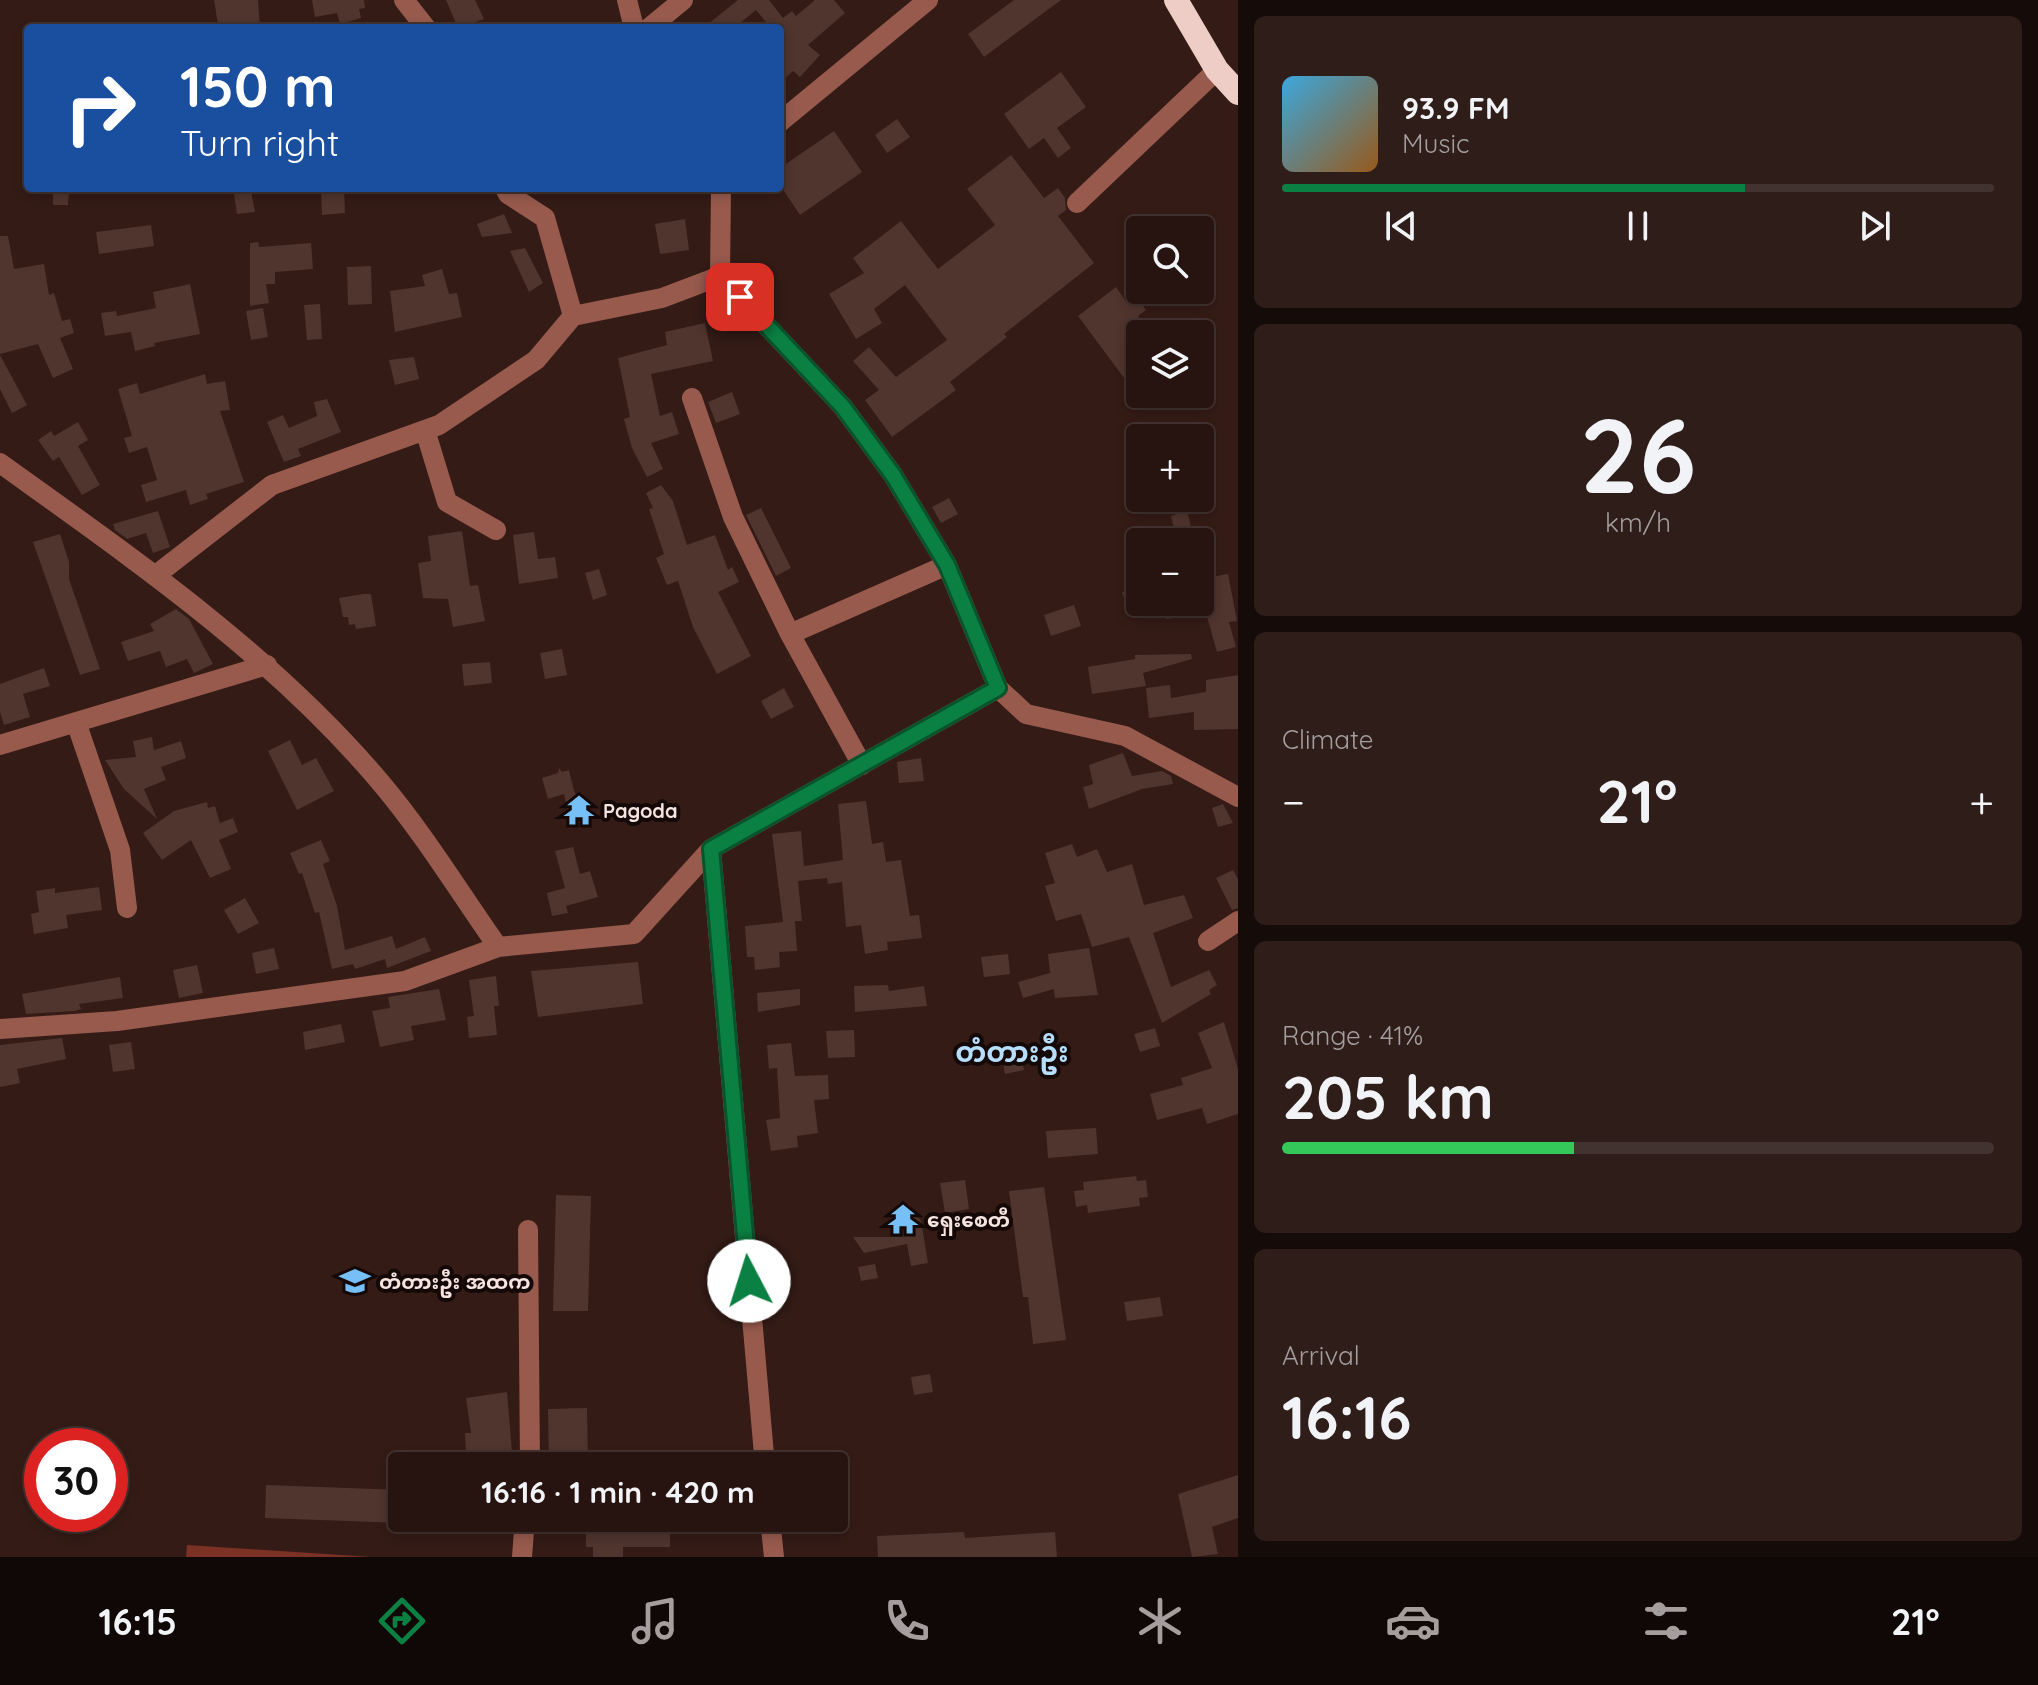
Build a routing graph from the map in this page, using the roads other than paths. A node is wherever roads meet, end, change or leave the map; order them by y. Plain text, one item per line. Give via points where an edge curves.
1 (404, 0) edge
2 (627, 0) edge
3 (683, 0) edge
4 (928, 0) edge
5 (1176, 0) edge
6 (423, 24) edge
7 (633, 24) edge
8 (654, 24) edge
9 (1217, 70) junction
10 (1238, 93) edge
11 (784, 119) edge
12 (507, 192) edge
13 (721, 192) edge
14 (1077, 203) dead end
15 (720, 276) junction
16 (573, 316) junction
17 (692, 398) dead end
18 (425, 430) junction
19 (0, 463) edge
20 (496, 530) dead end
21 (947, 565) junction
22 (156, 575) junction
23 (790, 634) junction
24 (267, 665) junction
25 (998, 688) junction
26 (76, 722) junction
27 (0, 745) edge
28 (862, 765) junction
29 (1238, 797) edge
30 (711, 849) junction
31 (127, 908) dead end
32 (1238, 921) edge
33 (1208, 941) dead end
34 (498, 947) junction
35 (0, 1029) edge
36 (528, 1230) dead end
37 (530, 1452) edge
38 (764, 1452) edge
39 (524, 1532) edge
40 (771, 1532) edge
41 (522, 1557) edge
42 (774, 1557) edge

1 - 6 street
2 - 7 street
3 - 8 street
4 - 11 street
5 - 9 highway
9 - 10 highway
9 - 14 street
12 - 16 street via 545,218
13 - 15 street
15 - 16 street via 662,298
15 - 21 street via 843,407 893,475
16 - 18 street via 536,360
17 - 23 street via 733,517
18 - 20 street via 447,502
18 - 22 street via 272,485
19 - 22 street
21 - 23 street
21 - 25 street
22 - 24 street
23 - 28 street
24 - 26 street
24 - 34 street via 381,784
25 - 28 street
25 - 29 street via 1026,714 1125,736
26 - 27 street
26 - 31 street via 120,850
28 - 30 street
30 - 34 street via 634,934
30 - 38 street
32 - 33 street
34 - 35 street via 405,981 117,1021
36 - 37 street
39 - 41 street
40 - 42 street

